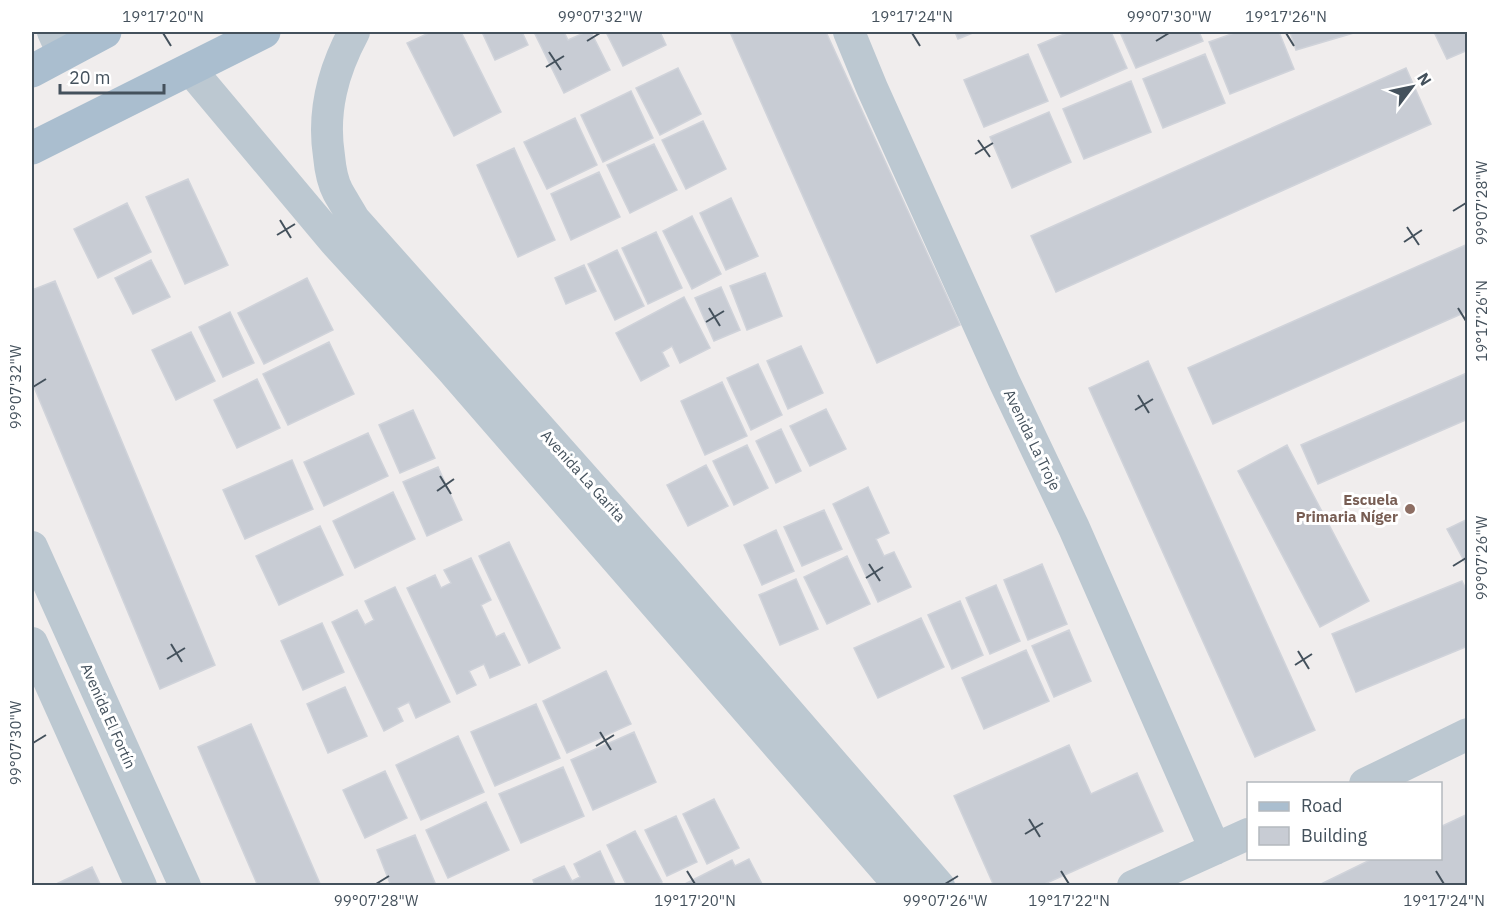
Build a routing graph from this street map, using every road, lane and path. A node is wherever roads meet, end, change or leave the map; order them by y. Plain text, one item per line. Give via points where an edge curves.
1 (105, 32) edge
2 (264, 32) edge
3 (354, 32) edge
4 (849, 32) edge
5 (58, 43) edge
6 (190, 69) junction
7 (32, 71) edge
8 (32, 148) edge
9 (32, 547) edge
10 (32, 643) edge
11 (1467, 734) edge
12 (1367, 782) edge
13 (1247, 834) edge
14 (1215, 849) junction
15 (141, 885) edge
16 (185, 885) edge
17 (900, 885) edge
18 (939, 885) edge
19 (1133, 885) edge

1 - 5 main road
2 - 6 main road
3 - 18 street, Avenida La Garita via 333,79 326,137 337,190 354,219 671,575
4 - 14 street, Avenida La Troje
5 - 7 main road
6 - 8 main road
6 - 17 street, Avenida La Garita via 335,242 452,370
9 - 16 street, Avenida El Fortín
10 - 15 street
11 - 12 street
13 - 14 street
14 - 19 street

